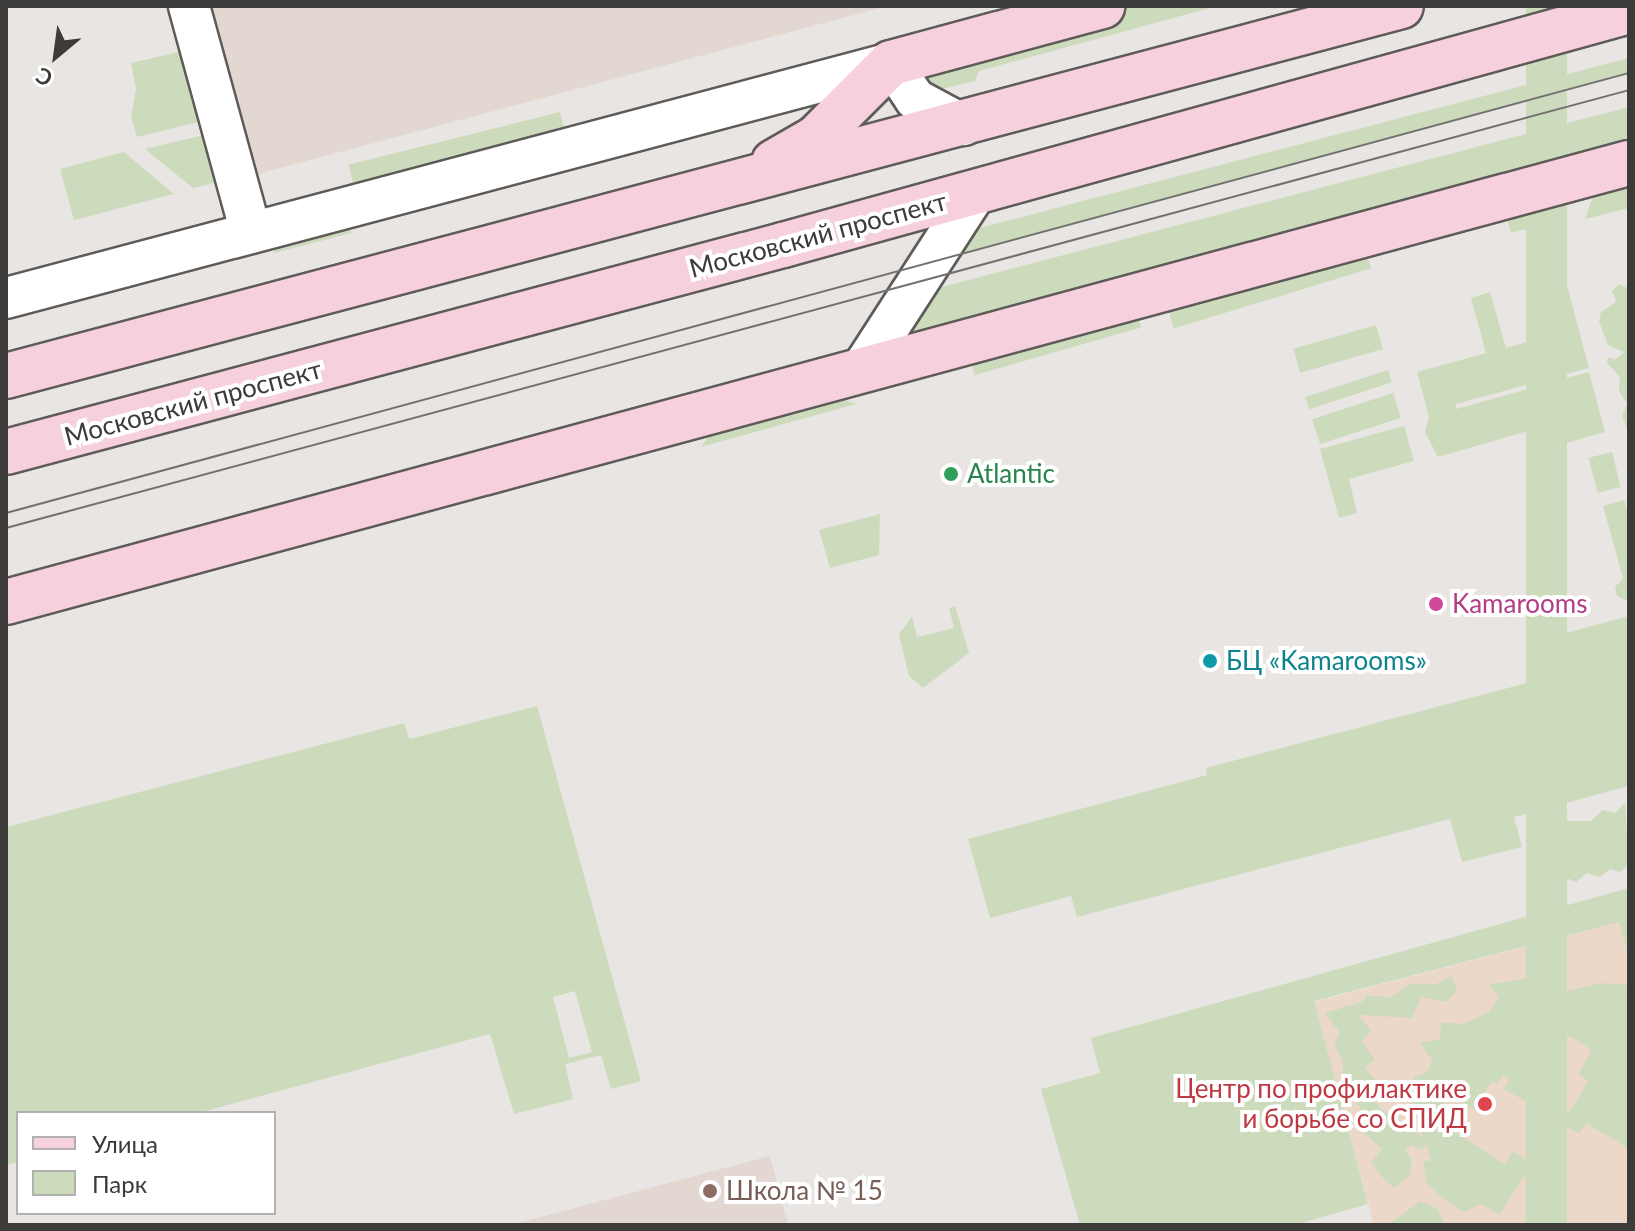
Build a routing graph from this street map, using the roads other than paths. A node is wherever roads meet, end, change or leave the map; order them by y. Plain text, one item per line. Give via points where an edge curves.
1 (189, 6) edge
2 (1102, 6) edge
3 (1401, 6) edge
4 (1629, 11) edge
5 (891, 63) junction
6 (963, 125) junction
7 (1629, 163) edge
8 (719, 191) junction
9 (976, 192) junction
10 (251, 233) junction
11 (6, 298) edge
12 (861, 370) junction
13 (6, 376) edge
14 (6, 452) edge
15 (6, 602) edge

1 - 10 street
2 - 5 main road
3 - 6 main road
4 - 9 main road, Московский проспект
5 - 6 street via 915,99
5 - 8 main road via 816,138
5 - 10 street
6 - 8 main road
7 - 12 main road
8 - 13 main road
9 - 12 street
9 - 14 main road, Московский проспект
10 - 11 street
12 - 15 main road

